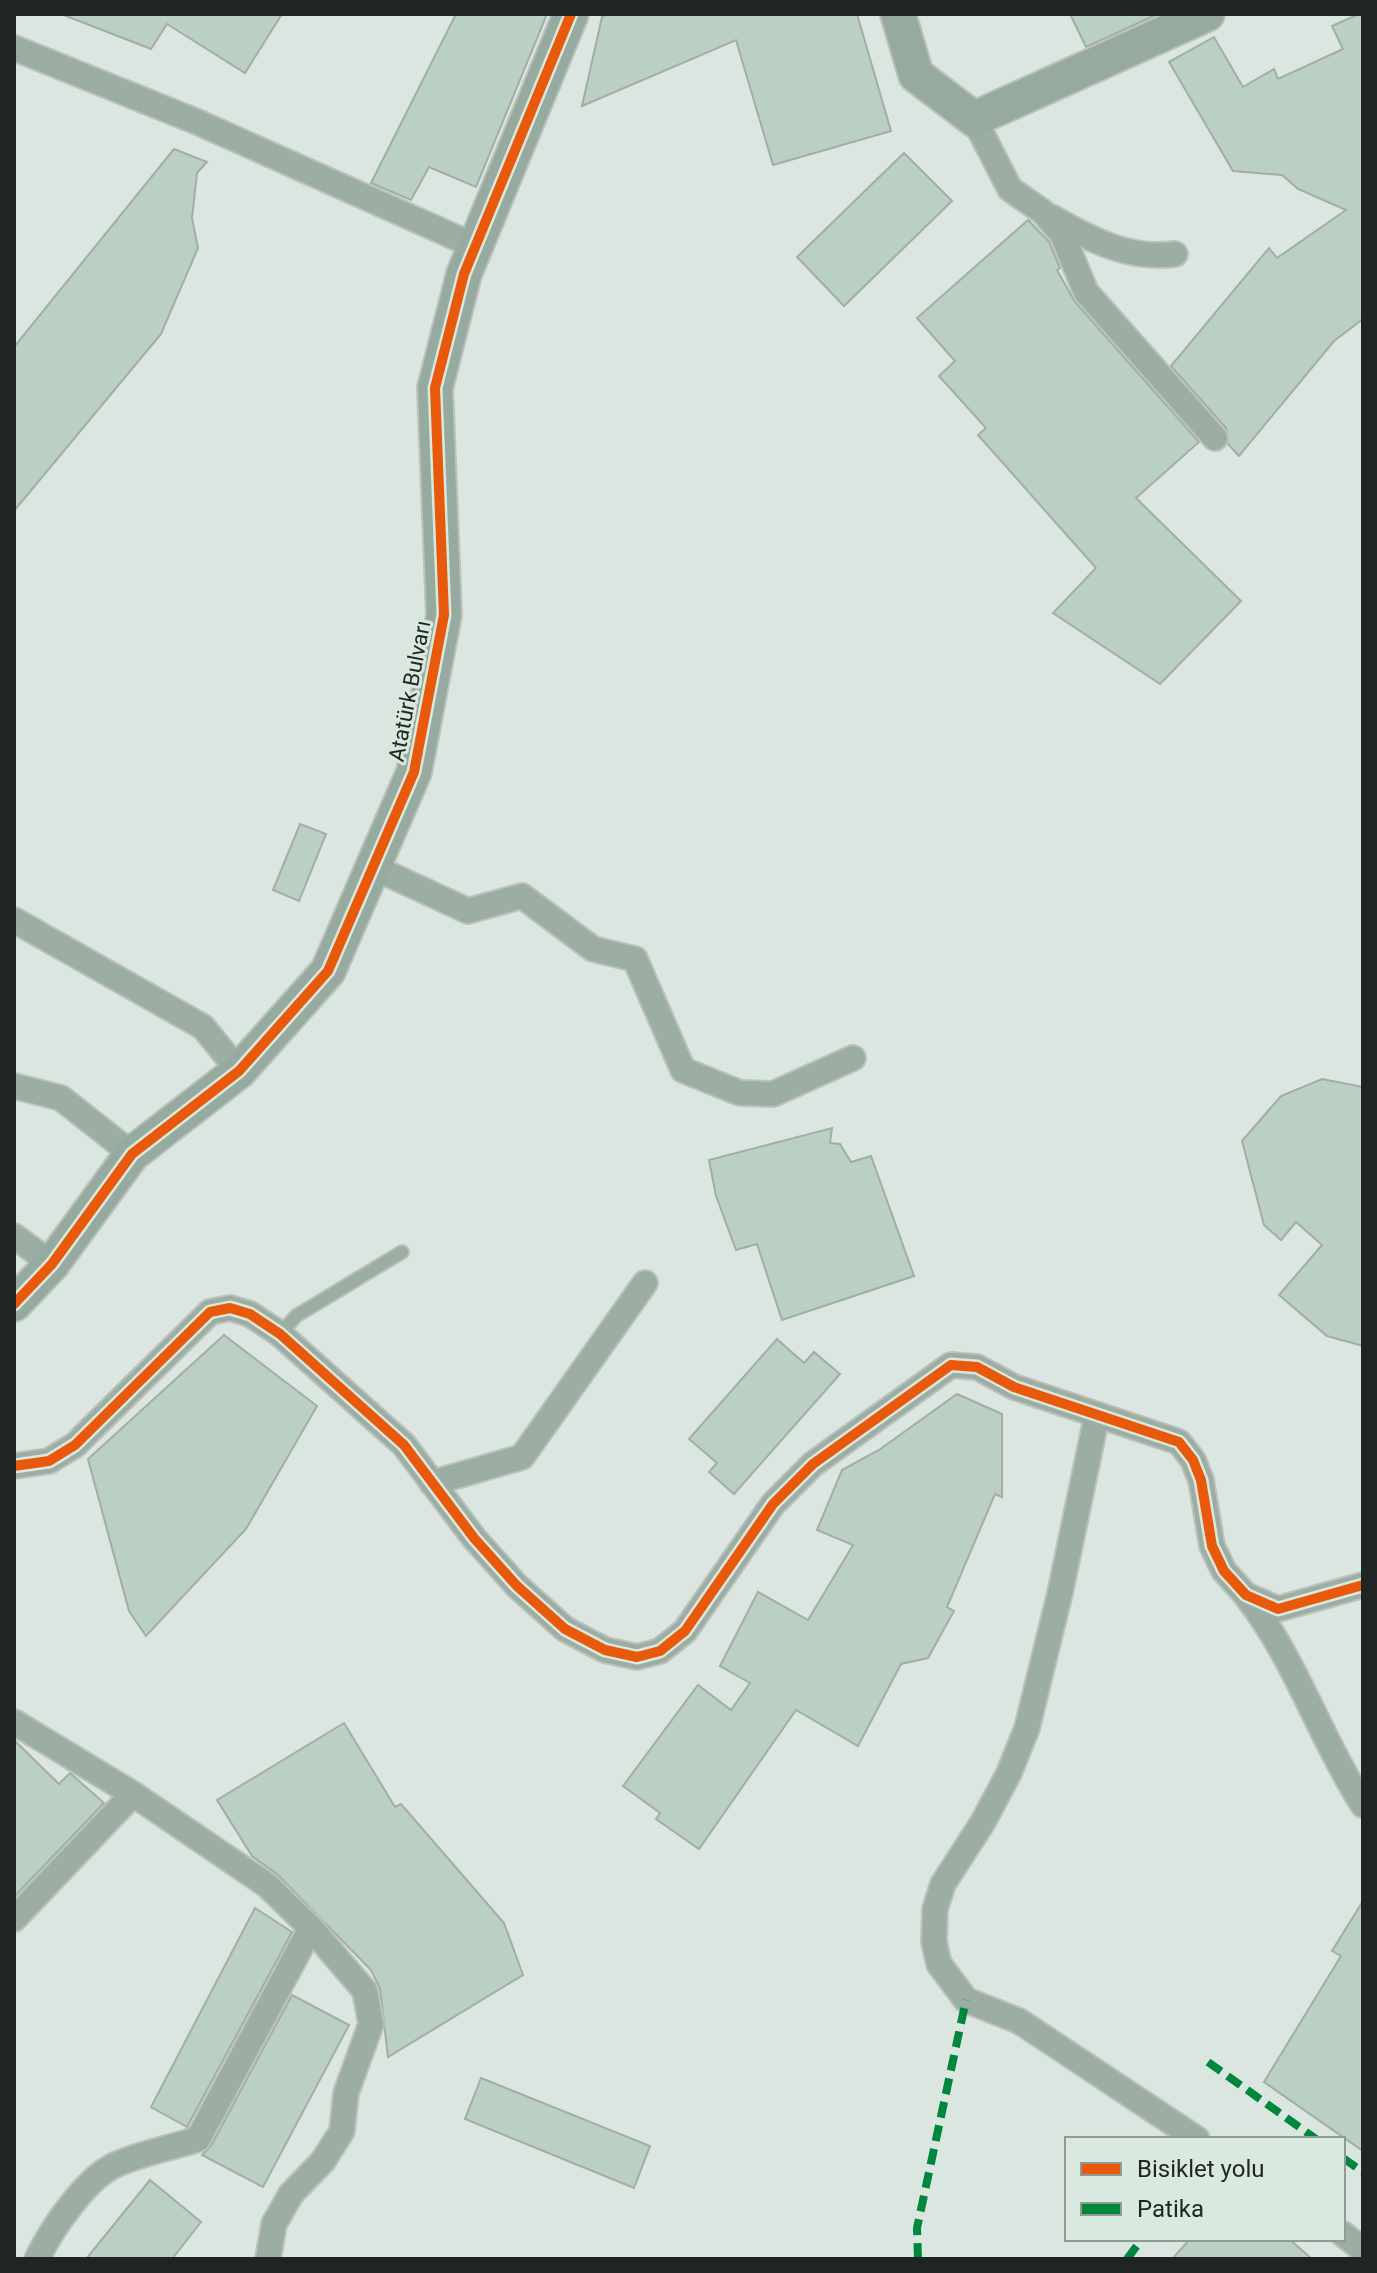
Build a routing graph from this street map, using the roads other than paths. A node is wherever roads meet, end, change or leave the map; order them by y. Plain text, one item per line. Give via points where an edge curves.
1 (571, 14) edge
2 (898, 14) edge
3 (1207, 14) edge
4 (14, 49) edge
5 (974, 119) junction
6 (1043, 212) junction
7 (475, 246) junction
8 (1175, 254) dead end
9 (1215, 438) dead end
10 (373, 867) junction
11 (14, 920) edge
12 (853, 1058) dead end
13 (239, 1071) junction
14 (14, 1086) edge
15 (132, 1154) junction
16 (14, 1236) edge
17 (402, 1252) dead end
18 (52, 1264) junction
19 (645, 1283) dead end
20 (14, 1304) edge
21 (280, 1334) junction
22 (1097, 1415) junction
23 (14, 1466) edge
24 (432, 1483) junction
25 (1363, 1585) edge
26 (1246, 1595) junction
27 (14, 1722) edge
28 (133, 1794) junction
29 (1363, 1805) edge
30 (14, 1919) edge
31 (311, 1928) junction
32 (1194, 2137) edge
33 (1345, 2236) edge
34 (1363, 2250) edge
35 (37, 2259) edge
36 (268, 2259) edge

1 - 7 street, Atatürk Bulvarı
2 - 5 street via 916,75
3 - 5 street
4 - 7 street via 195,121
5 - 6 street via 1010,189
6 - 8 street via 1122,251 1150,257
6 - 9 street via 1062,234 1086,292
7 - 10 street, Atatürk Bulvarı via 435,388 444,615 414,772
10 - 12 street via 468,911 522,896 593,949 635,959 683,1070 740,1093 773,1094
10 - 13 street, Atatürk Bulvarı via 328,971
11 - 13 street via 203,1027
13 - 15 street, Atatürk Bulvarı
14 - 15 street via 61,1098
15 - 18 street, Atatürk Bulvarı
16 - 18 street
17 - 21 lane via 296,1316
18 - 20 street, Atatürk Bulvarı
19 - 24 street via 522,1457
21 - 23 street via 250,1314 230,1308 210,1312 75,1445 49,1461
21 - 24 street via 397,1438
22 - 24 street via 1014,1387 977,1367 951,1365 813,1464 773,1504 685,1631 660,1651 637,1657 605,1650 565,1629 517,1586
22 - 26 street via 1179,1442 1201,1480 1212,1546 1224,1571
22 - 32 street via 1027,1728 1003,1785 943,1884 935,1909 934,1942 939,1964 966,2000 1019,2021
25 - 26 street via 1278,1609
26 - 29 street via 1304,1685 1326,1741
27 - 28 street
28 - 30 street
28 - 31 street via 267,1885
31 - 35 street via 198,2139 113,2166 48,2235
31 - 36 street via 365,1991 371,2024 346,2093 342,2131 323,2161 291,2194 274,2224
33 - 34 street

